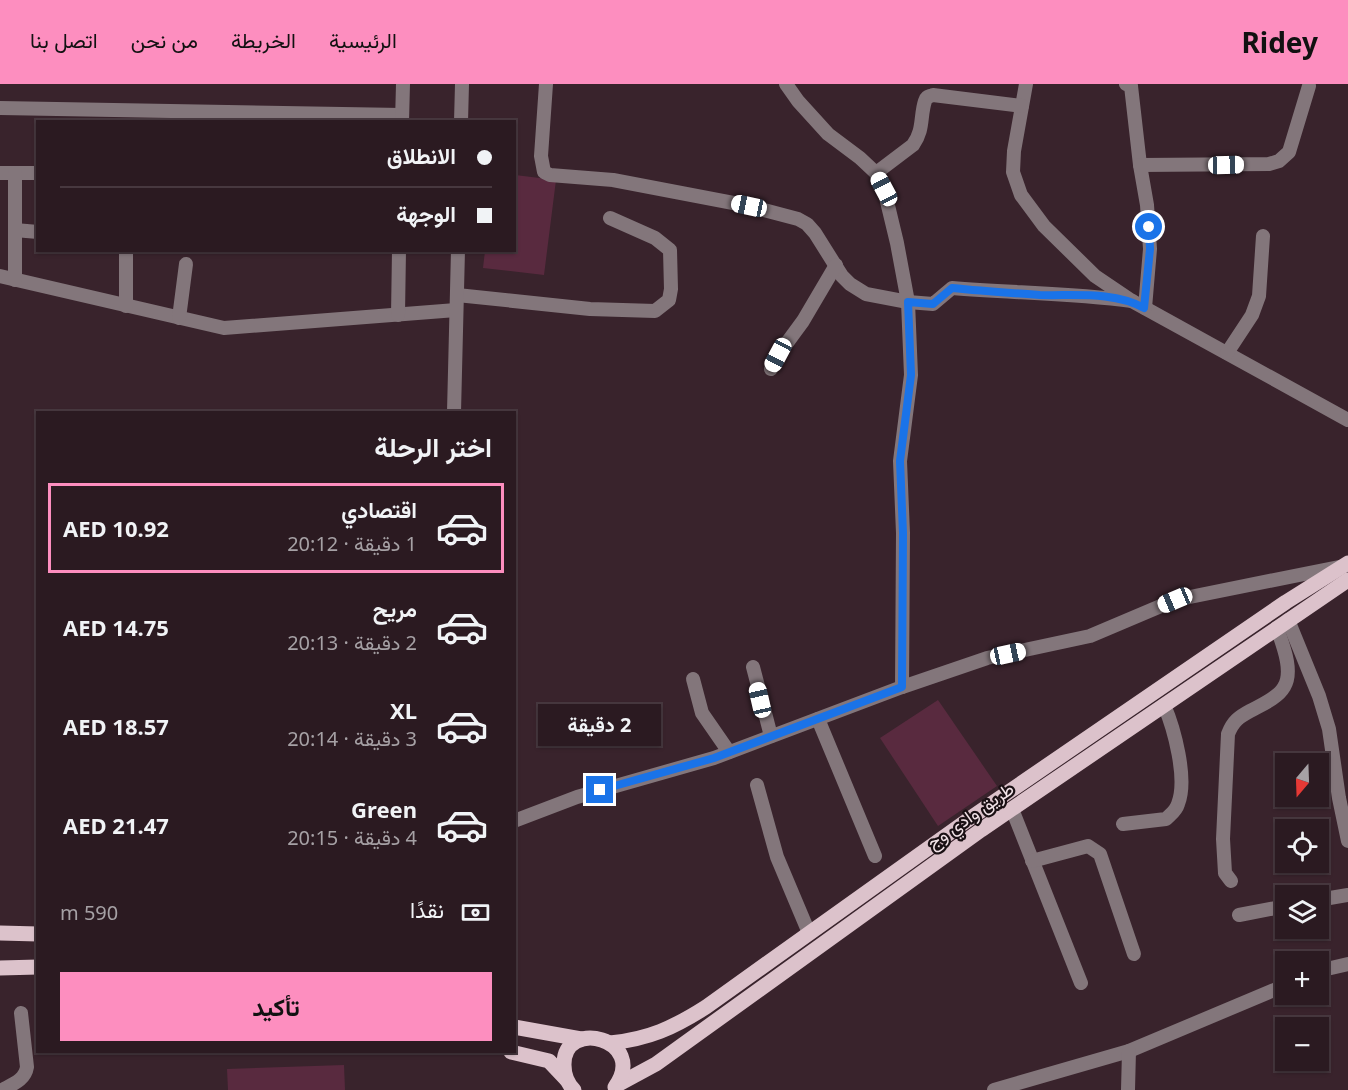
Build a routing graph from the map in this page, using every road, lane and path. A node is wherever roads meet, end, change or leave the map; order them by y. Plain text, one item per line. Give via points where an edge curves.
1 (403, 84) edge
2 (462, 84) edge
3 (546, 84) edge
4 (786, 84) edge
5 (1026, 84) edge
6 (1129, 85) edge
7 (1309, 86) dead end
8 (1022, 106) junction
9 (0, 108) edge
10 (402, 118) edge
11 (461, 120) edge
12 (1140, 165) junction
13 (0, 173) edge
14 (15, 173) junction
15 (36, 173) edge
16 (876, 173) junction
17 (610, 218) dead end
18 (15, 230) junction
19 (36, 231) edge
20 (1263, 236) dead end
21 (126, 252) edge
22 (399, 252) edge
23 (458, 252) edge
24 (186, 264) dead end
25 (836, 265) junction
26 (0, 276) edge
27 (15, 280) junction
28 (457, 295) junction
29 (1132, 301) junction
30 (908, 302) junction
31 (126, 306) junction
32 (1144, 308) junction
33 (456, 310) junction
34 (398, 315) junction
35 (178, 318) junction
36 (1227, 353) junction
37 (771, 369) dead end
38 (454, 411) edge
39 (1348, 420) edge
40 (1347, 570) edge
41 (1282, 624) junction
42 (753, 667) dead end
43 (693, 679) dead end
44 (902, 687) junction
45 (1164, 705) junction
46 (818, 718) junction
47 (771, 736) junction
48 (729, 752) junction
49 (757, 785) dead end
50 (1012, 808) junction
51 (516, 820) edge
52 (1123, 824) dead end
53 (1348, 841) edge
54 (875, 856) dead end
55 (1032, 861) junction
56 (1230, 881) dead end
57 (1348, 895) edge
58 (1329, 898) edge
59 (1275, 908) edge
60 (1239, 915) dead end
61 (0, 933) edge
62 (809, 933) junction
63 (36, 934) edge
64 (1134, 954) dead end
65 (1348, 964) edge
66 (0, 968) edge
67 (36, 968) edge
68 (1329, 968) edge
69 (1081, 982) dead end
70 (1275, 990) edge
71 (21, 1013) dead end
72 (516, 1027) edge
73 (581, 1039) junction
74 (610, 1043) junction
75 (1129, 1051) junction
76 (515, 1053) edge
77 (571, 1087) edge
78 (1015, 1087) edge
79 (614, 1088) edge
80 (2, 1090) edge
81 (994, 1090) edge
82 (1128, 1090) edge

1 - 10 street
2 - 11 street
3 - 25 street via 541,156 544,172 650,186 798,219 815,233
4 - 16 street via 828,134
5 - 8 street
6 - 12 street
7 - 12 street via 1288,152 1279,161
8 - 16 street via 928,96 916,140
8 - 29 street via 1013,172 1022,195 1044,226 1095,276
9 - 10 street
12 - 32 street via 1150,249
13 - 14 street
14 - 15 street
14 - 18 street
16 - 30 street via 884,189
17 - 28 street via 655,238 670,250 669,300 655,311 590,309
18 - 19 street
18 - 27 street
20 - 36 street via 1259,296 1252,315
21 - 31 street
22 - 34 street
23 - 28 street
24 - 35 street
25 - 30 street via 850,284 866,294
25 - 37 street
26 - 27 street
27 - 31 street
28 - 33 street
29 - 30 street via 952,288 933,304
29 - 32 street
30 - 44 street via 911,375 900,461
31 - 35 street
32 - 36 street
33 - 34 street
33 - 38 street
34 - 35 street via 224,328
36 - 39 street
40 - 41 main road, طريق وادي وج
40 - 44 street via 1175,600 1090,636 987,658
40 - 62 main road, طريق وادي وج via 1286,603
41 - 45 main road, طريق وادي وج
41 - 53 street via 1319,696 1329,729
41 - 56 street via 1287,657 1284,688 1269,701 1236,718 1228,734 1223,839
42 - 47 street
43 - 48 street via 702,713
44 - 46 street
45 - 50 main road, طريق وادي وج
45 - 52 street via 1173,725 1181,777 1178,805 1166,819
46 - 47 street
46 - 54 street
47 - 48 street
48 - 51 street via 577,797
49 - 62 street via 777,857
50 - 55 street
50 - 79 main road, طريق وادي وج via 656,1064
55 - 64 street via 1088,846 1095,849
55 - 69 street
57 - 58 street
59 - 60 street
61 - 63 main road
62 - 74 main road, طريق وادي وج via 679,1024 657,1034
65 - 68 street
66 - 67 main road
70 - 75 street
71 - 80 street via 26,1072 24,1078
72 - 73 main road
73 - 74 main road, طريق وادي وج via 591,1037
73 - 77 main road via 567,1053 564,1063
74 - 79 main road via 622,1057 621,1077
75 - 78 street
75 - 82 street
76 - 77 main road via 549,1061
78 - 81 street

